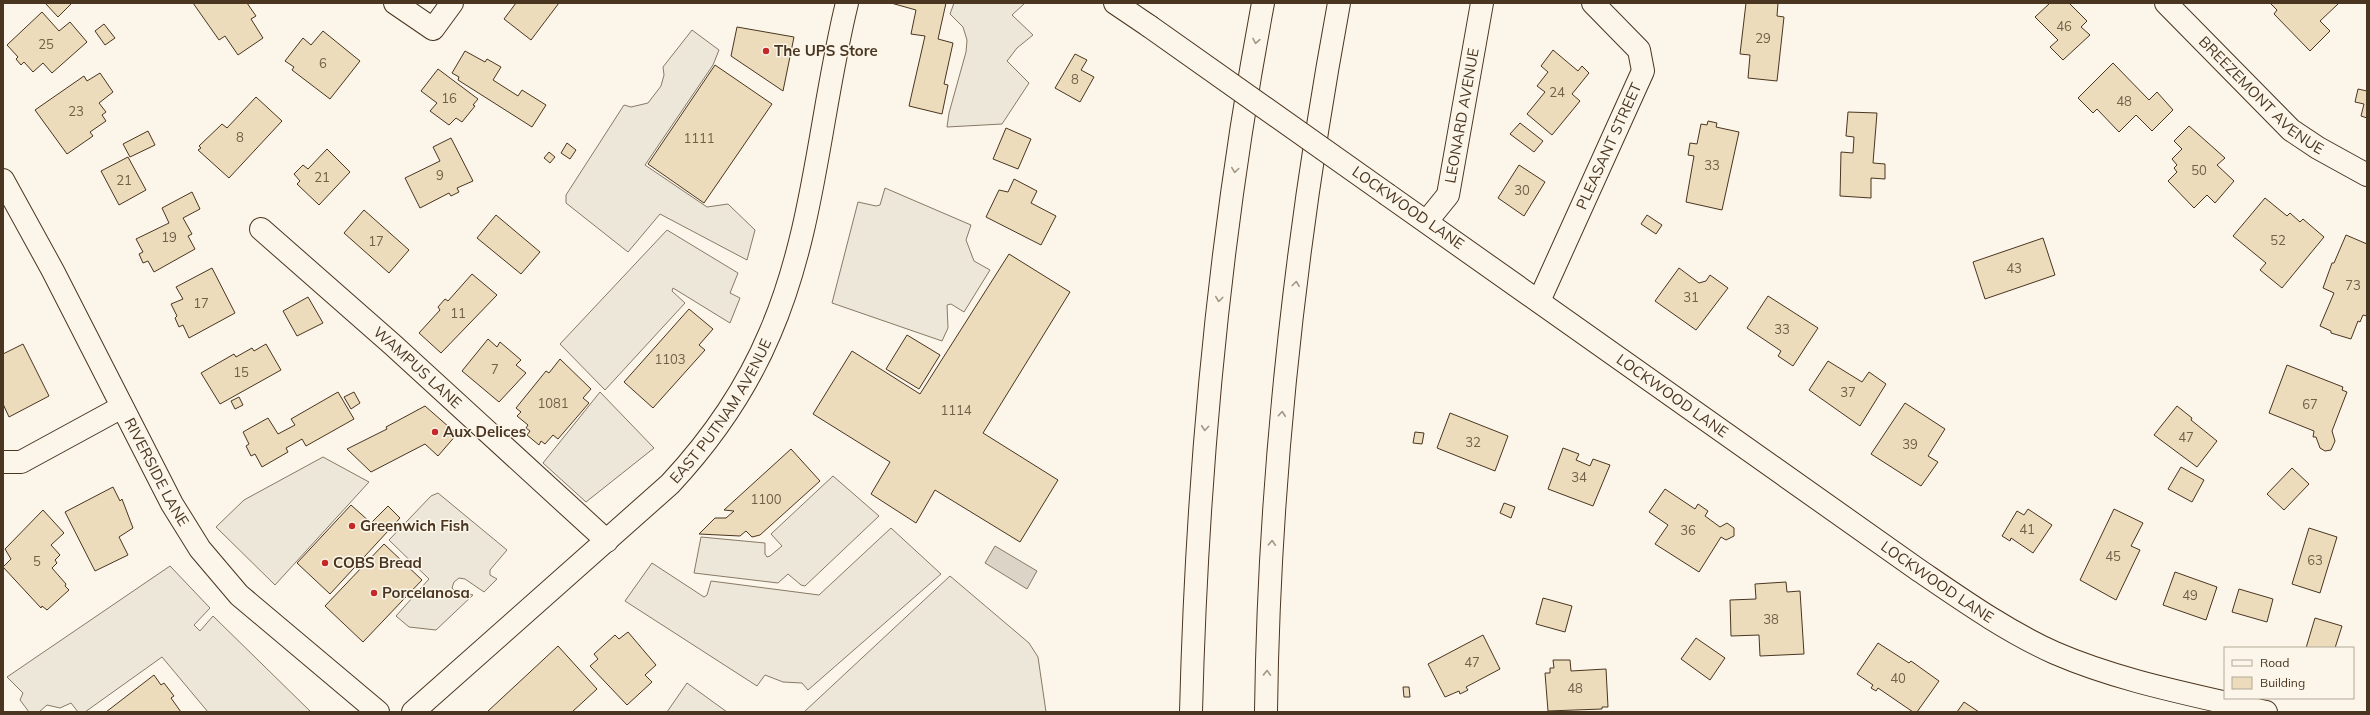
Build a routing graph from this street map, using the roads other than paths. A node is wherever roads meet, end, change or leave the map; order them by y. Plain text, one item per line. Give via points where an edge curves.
1 (395, 3) edge
2 (452, 3) edge
3 (847, 3) edge
4 (1115, 3) edge
5 (1263, 3) edge
6 (1339, 3) edge
7 (1482, 3) edge
8 (1593, 3) edge
9 (2166, 3) edge
10 (2367, 175) edge
11 (3, 180) edge
12 (1426, 221) junction
13 (261, 229) dead end
14 (1539, 301) junction
15 (122, 407) junction
16 (3, 462) edge
17 (607, 541) junction
18 (378, 712) edge
19 (414, 712) edge
20 (1191, 712) edge
21 (1266, 712) edge
22 (2266, 712) edge

1 - 2 main road via 433,29
3 - 17 main road, EAST PUTNAM AVENUE via 805,219 793,266 770,333 740,393 694,459
4 - 12 main road, LOCKWOOD LANE, bridge
5 -> 20 main road via 1240,136 1208,399 1195,580
21 -> 6 main road via 1275,504 1291,327 1312,168
7 - 12 main road, LEONARD AVENUE via 1448,195
8 - 14 main road, PLEASANT STREET via 1640,50 1643,71
9 - 10 main road, BREEZEMONT AVENUE via 2291,130
11 - 15 main road, RIVERSIDE LANE via 53,271
12 - 14 main road, LOCKWOOD LANE
13 - 17 main road, WAMPUS LANE via 393,345
14 - 22 main road, LOCKWOOD LANE via 1917,569 2018,634 2054,652 2118,676
15 - 16 main road via 21,462
15 - 18 main road, RIVERSIDE LANE via 179,516 219,573 239,595
17 - 19 main road, EAST PUTNAM AVENUE

